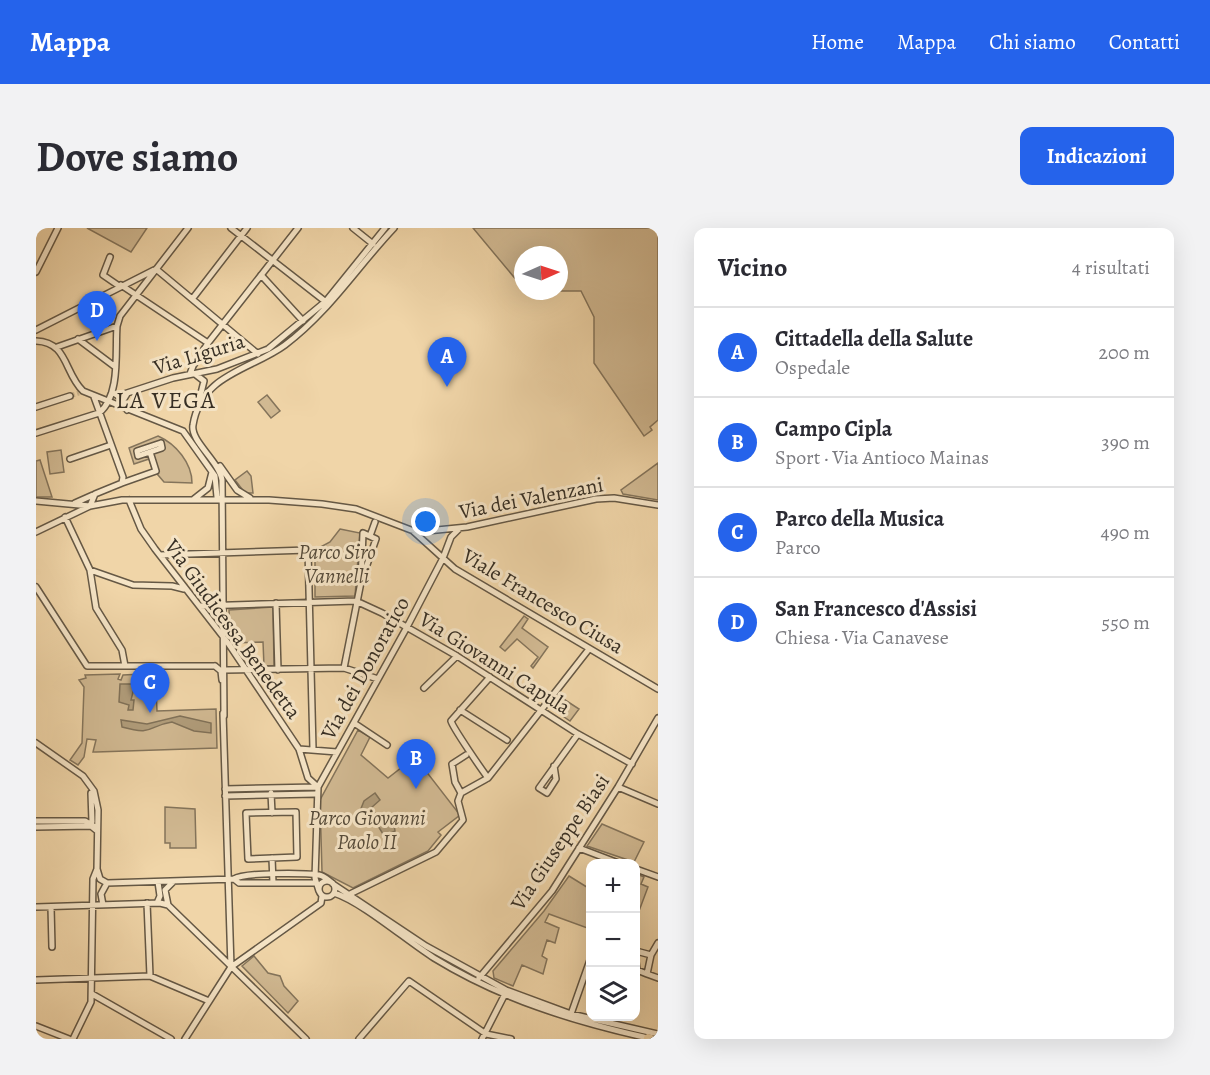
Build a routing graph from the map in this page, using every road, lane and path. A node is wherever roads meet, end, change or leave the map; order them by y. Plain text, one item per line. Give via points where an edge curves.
1 (58, 228) edge
2 (188, 228) edge
3 (231, 228) edge
4 (247, 228) edge
5 (298, 228) edge
6 (353, 228) edge
7 (386, 228) edge
8 (394, 228) edge
9 (241, 236) junction
10 (374, 245) junction
11 (110, 257) dead end
12 (273, 260) junction
13 (156, 269) junction
14 (36, 272) edge
15 (261, 275) junction
16 (120, 286) junction
17 (134, 295) junction
18 (193, 298) junction
19 (328, 303) junction
20 (303, 321) junction
21 (224, 323) junction
22 (117, 326) junction
23 (36, 330) edge
24 (78, 339) junction
25 (36, 340) edge
26 (208, 344) junction
27 (57, 347) junction
28 (258, 354) junction
29 (114, 366) junction
30 (192, 374) junction
31 (113, 394) junction
32 (127, 394) junction
33 (70, 396) tunnel mouth
34 (94, 397) junction
35 (108, 403) junction
36 (36, 407) edge
37 (199, 409) junction
38 (127, 410) junction
39 (101, 413) junction
40 (193, 423) junction
41 (183, 431) junction
42 (36, 433) edge
43 (111, 445) junction
44 (150, 452) dead end
45 (70, 459) dead end
46 (217, 465) junction
47 (212, 471) junction
48 (122, 483) junction
49 (94, 494) junction
50 (129, 500) junction
51 (194, 500) junction
52 (220, 500) junction
53 (254, 500) junction
54 (36, 501) edge
55 (75, 503) junction
56 (658, 505) edge
57 (90, 506) junction
58 (65, 517) junction
59 (375, 522) dead end
60 (467, 526) junction
61 (411, 530) junction
62 (445, 530) joint
63 (36, 531) edge
64 (370, 536) junction
65 (221, 551) junction
66 (160, 555) junction
67 (443, 558) junction
68 (170, 568) junction
69 (90, 570) junction
70 (104, 576) junction
71 (92, 581) junction
72 (361, 582) junction
73 (163, 586) junction
74 (36, 587) edge
75 (187, 591) junction
76 (356, 601) junction
77 (309, 602) junction
78 (276, 603) junction
79 (222, 604) junction
80 (200, 606) junction
81 (407, 627) junction
82 (222, 634) junction
83 (223, 646) junction
84 (590, 649) junction
85 (457, 656) junction
86 (125, 666) junction
87 (215, 666) junction
88 (244, 668) junction
89 (344, 668) junction
90 (311, 669) junction
91 (225, 670) junction
92 (278, 670) junction
93 (490, 677) junction
94 (378, 679) junction
95 (424, 688) dead end
96 (658, 688) edge
97 (460, 710) junction
98 (541, 710) junction
99 (224, 716) junction
100 (657, 722) edge
101 (354, 723) junction
102 (578, 734) junction
103 (507, 740) dead end
104 (36, 743) edge
105 (387, 745) dead end
106 (299, 749) junction
107 (313, 750) junction
108 (337, 752) junction
109 (466, 755) dead end
110 (632, 764) junction
111 (555, 766) dead end
112 (308, 778) junction
113 (488, 778) junction
114 (307, 787) junction
115 (318, 787) junction
116 (618, 787) junction
117 (91, 788) junction
118 (252, 788) junction
119 (271, 788) junction
120 (225, 789) junction
121 (461, 793) junction
122 (315, 794) junction
123 (252, 795) junction
124 (271, 795) junction
125 (225, 796) junction
126 (658, 804) edge
127 (272, 813) junction
128 (36, 821) edge
129 (36, 827) edge
130 (94, 827) junction
131 (579, 848) junction
132 (272, 858) junction
133 (608, 859) edge
134 (97, 869) junction
135 (640, 870) edge
136 (273, 875) junction
137 (317, 875) junction
138 (658, 877) edge
139 (227, 879) junction
140 (234, 879) junction
141 (175, 881) junction
142 (158, 882) junction
143 (107, 883) junction
144 (273, 883) junction
145 (316, 883) junction
146 (332, 883) junction
147 (334, 893) junction
148 (321, 894) junction
149 (350, 894) junction
150 (147, 903) junction
151 (157, 903) junction
152 (103, 905) junction
153 (168, 905) junction
154 (93, 906) junction
155 (36, 907) edge
156 (51, 907) junction
157 (228, 942) junction
158 (658, 944) edge
159 (52, 947) dead end
160 (216, 951) junction
161 (640, 952) edge
162 (651, 955) junction
163 (231, 967) junction
164 (588, 967) edge
165 (637, 967) edge
166 (647, 974) junction
167 (92, 976) junction
168 (150, 976) junction
169 (658, 978) edge
170 (36, 980) edge
171 (478, 980) junction
172 (505, 992) junction
173 (92, 994) junction
174 (209, 1001) junction
175 (571, 1014) junction
176 (36, 1026) edge
177 (658, 1034) edge
178 (484, 1036) edge
179 (71, 1039) edge
180 (171, 1039) edge
181 (185, 1039) edge
182 (306, 1039) edge
183 (359, 1039) edge
184 (511, 1039) edge
185 (651, 1039) edge

1 - 14 street
2 - 13 street
3 - 9 street
4 - 9 street
5 - 12 street
6 - 10 street
7 - 10 street, Via Liguria
8 - 10 street, Via Liguria
9 - 12 street
9 - 18 street
10 - 19 street, Via Liguria
11 - 16 street via 103,274
12 - 15 street
12 - 19 street
13 - 16 street
13 - 17 street
13 - 18 street
15 - 20 street
15 - 21 street
16 - 17 street
16 - 23 street
17 - 22 street
17 - 26 street
18 - 21 street
19 - 20 street, Via Liguria
19 - 37 street, Via Liguria via 284,346 210,388
20 - 28 street, Via Liguria
21 - 26 street
21 - 28 street
22 - 24 street
22 - 29 street
24 - 27 street
24 - 29 street
25 - 27 street
26 - 30 street
27 - 34 street via 81,392
28 - 30 street, Via Liguria
29 - 31 street
30 - 32 street, Via Liguria
30 - 37 street via 204,381
31 - 32 street, Via Liguria
31 - 35 street
32 - 38 street via 122,402
33 - 36 street
34 - 35 street
34 - 39 street
35 - 38 street
35 - 39 street
37 - 40 street
38 - 39 street
38 - 41 street
39 - 42 street
39 - 43 street
40 - 41 street
40 - 46 street via 195,436
41 - 47 street
43 - 45 street
43 - 48 street
44 - 48 street via 156,471
46 - 52 street via 222,480
46 - 53 street via 237,490
47 - 51 street via 208,488
47 - 52 street
48 - 49 street
49 - 55 street
49 - 57 street
50 - 51 street, Viale Francesco Ciusa
50 - 57 street, Viale Francesco Ciusa
50 - 66 street, Via Giudicessa Benedetta via 141,529
51 - 52 street, Viale Francesco Ciusa
52 - 53 street, Viale Francesco Ciusa
52 - 65 street
53 - 61 street, Viale Francesco Ciusa via 349,508
54 - 55 street
55 - 57 street
56 - 60 street, Via dei Valenzani via 596,499
57 - 58 street
58 - 63 street
58 - 69 street
59 - 64 street
60 - 62 street, Via dei Valenzani
60 - 67 street, Viale Francesco Ciusa via 454,532
61 - 62 street, Viale Francesco Ciusa
61 - 67 street, Viale Francesco Ciusa
64 - 72 street via 376,539
64 - 72 street via 363,533
65 - 66 street
65 - 77 street via 308,550
65 - 79 street
66 - 68 street, Via Giudicessa Benedetta
67 - 81 street, Via dei Donoratico
67 - 84 street, Viale Francesco Ciusa via 455,569
68 - 73 street via 168,582
68 - 75 street, Via Giudicessa Benedetta
69 - 70 street
69 - 71 street
70 - 71 street
70 - 73 street via 133,585
71 - 86 street via 96,608 122,650
72 - 76 street
73 - 75 street
74 - 86 street via 87,666
75 - 80 street, Via Giudicessa Benedetta
76 - 77 street
76 - 81 street, Via Giovanni Capula
76 - 89 street
77 - 78 street
77 - 90 street
78 - 79 street
78 - 92 street
79 - 80 street
79 - 82 street
80 - 82 street, Via Giudicessa Benedetta
81 - 85 street, Via Giovanni Capula
81 - 94 street, Via dei Donoratico
82 - 83 street
82 - 88 street, Via Giudicessa Benedetta
83 - 87 street via 220,662
83 - 91 street
84 - 96 street, Viale Francesco Ciusa
84 - 98 street
85 - 93 street, Via Giovanni Capula
85 - 95 street
86 - 87 street
87 - 99 street via 222,674
88 - 91 street
88 - 92 street
88 - 106 street, Via Giudicessa Benedetta
89 - 90 street
89 - 94 street
90 - 92 street
90 - 107 street
91 - 99 street
93 - 97 street
93 - 98 street, Via Giovanni Capula
94 - 101 street, Via dei Donoratico
97 - 103 street
97 - 113 street via 452,721 456,732
98 - 102 street, Via Giovanni Capula
98 - 113 street
99 - 120 street
100 - 110 street, Via Giuseppe Biasi
101 - 105 street
101 - 108 street, Via dei Donoratico
102 - 110 street, Via Giovanni Capula
102 - 111 street
104 - 117 street
106 - 107 street
106 - 112 street, Via Giudicessa Benedetta
107 - 108 street
108 - 115 street, Via dei Donoratico
109 - 121 street via 452,764
110 - 116 street, Via Giuseppe Biasi
112 - 114 street, Via Giudicessa Benedetta
112 - 115 street
113 - 121 street
114 - 115 street
114 - 119 street
115 - 122 street, Via dei Donoratico
116 - 126 street
116 - 131 street, Via Giuseppe Biasi
117 - 130 street
117 - 130 street via 98,810
118 - 119 street
118 - 120 street
118 - 123 street
119 - 124 street
120 - 125 street
121 - 149 street via 458,801 463,820 436,852
122 - 124 street
122 - 137 street
123 - 124 street
123 - 125 street
124 - 127 street
125 - 139 street
127 - 132 street via 296,812 297,857
127 - 132 street via 246,813 248,859
128 - 130 street
129 - 130 street
130 - 134 street
131 - 133 street
131 - 171 street, Via Giuseppe Biasi via 552,891
132 - 136 street
134 - 143 street via 100,879
134 - 154 street
135 - 138 street
136 - 137 street
136 - 140 street
136 - 144 street
137 - 145 street
137 - 146 street
139 - 140 street
139 - 141 street
139 - 157 street
140 - 144 street via 238,883
141 - 142 street
141 - 153 street via 165,890
142 - 143 street
142 - 151 street
143 - 152 street via 101,894
144 - 145 street
145 - 148 street
146 - 147 street
146 - 148 street via 322,884
146 - 149 street
147 - 148 street via 329,897
147 - 171 street
148 - 163 street via 321,903
149 - 171 street
150 - 151 street
150 - 152 street
150 - 168 street
151 - 153 street
152 - 154 street
153 - 160 street
154 - 156 street
154 - 167 street
155 - 156 street
156 - 159 street
157 - 160 street via 224,950
157 - 163 street
158 - 162 street
160 - 163 street
161 - 162 street
162 - 166 street
163 - 174 street
163 - 182 street
164 - 175 street
165 - 166 street
166 - 169 street
167 - 168 street
167 - 170 street
167 - 173 street
168 - 174 street
171 - 172 street
172 - 175 street
172 - 178 street
172 - 185 street via 558,1015
173 - 179 street
173 - 180 street
174 - 181 street
175 - 177 street
176 - 179 street
178 - 183 street via 409,981
178 - 184 street

